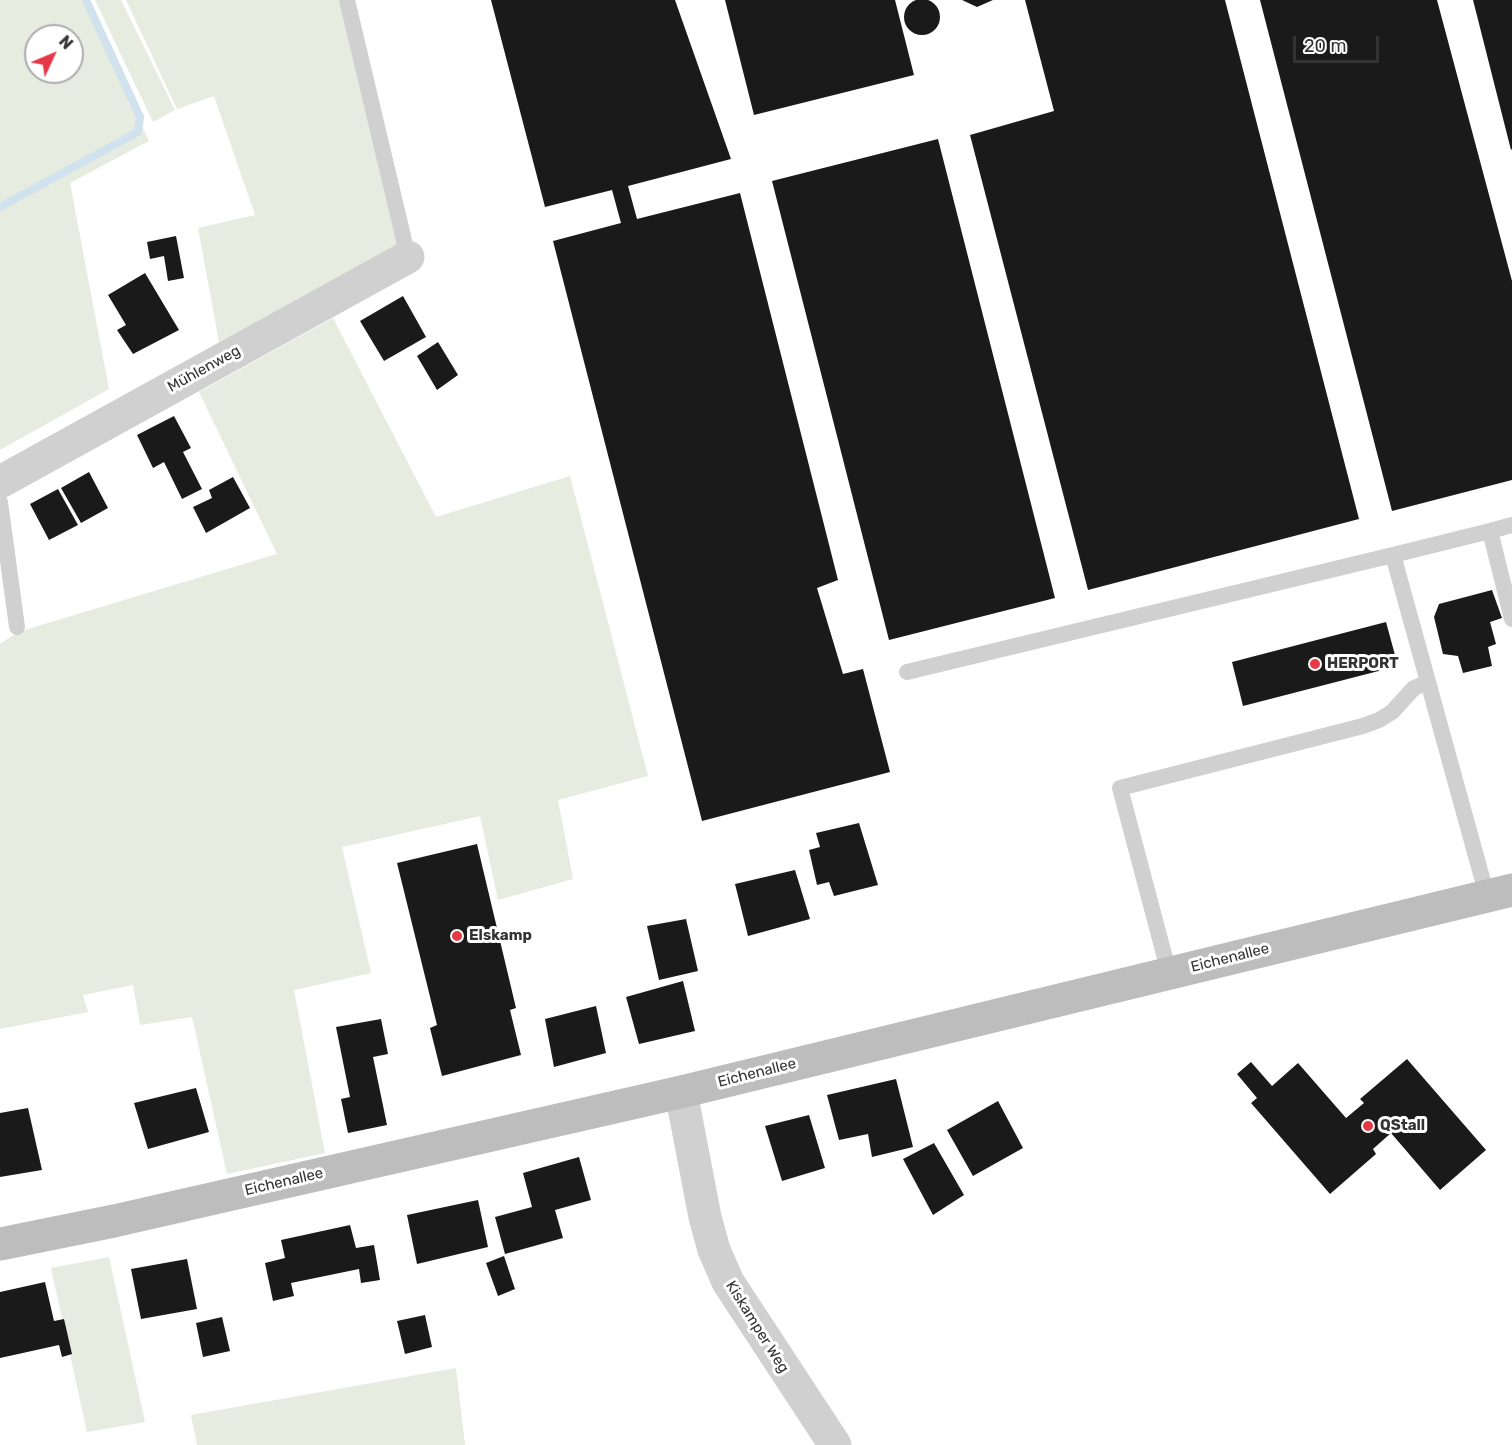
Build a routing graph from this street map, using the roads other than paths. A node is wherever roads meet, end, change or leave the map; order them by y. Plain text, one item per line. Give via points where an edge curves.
1 (347, 0) edge
2 (408, 257) joint
3 (0, 482) edge
4 (0, 502) edge
5 (1512, 525) edge
6 (1490, 531) junction
7 (1393, 555) junction
8 (1512, 619) edge
9 (17, 627) dead end
10 (907, 672) dead end
11 (1428, 682) junction
12 (1499, 893) edge
13 (1169, 973) junction
14 (681, 1092) junction
15 (0, 1244) edge
16 (835, 1445) edge

1 - 2 lane
2 - 3 street, Mühlenweg
4 - 9 lane
5 - 6 lane
6 - 7 lane
6 - 8 lane
7 - 10 lane
7 - 11 lane
11 - 12 lane
11 - 13 lane via 1414,688 1392,712 1371,723 1120,788
12 - 13 street, Eichenallee
13 - 14 street, Eichenallee
14 - 15 street, Eichenallee
14 - 16 street, Kiskamper Weg via 714,1250 728,1282

